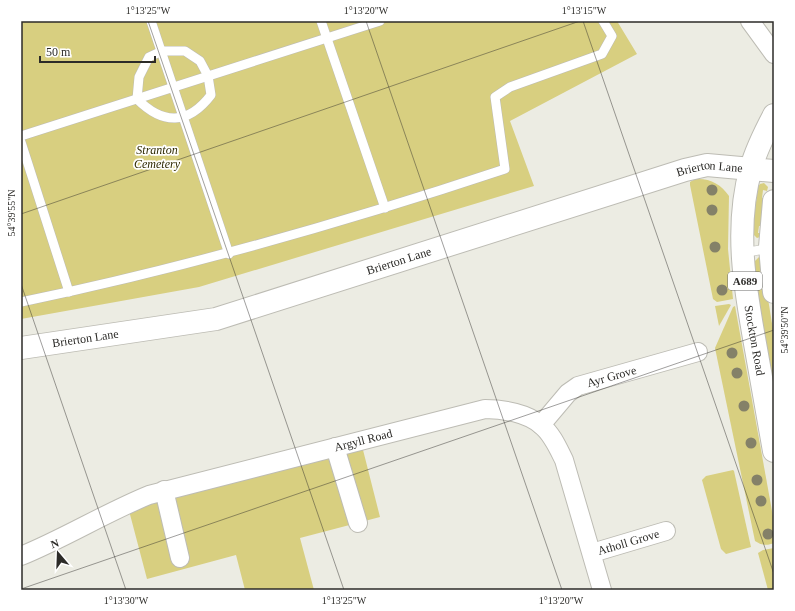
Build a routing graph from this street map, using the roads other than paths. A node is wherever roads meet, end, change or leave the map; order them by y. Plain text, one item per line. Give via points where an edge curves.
1 (151, 21) edge
2 (321, 21) edge
3 (380, 21) edge
4 (603, 21) edge
5 (750, 21) edge
6 (327, 38) junction
7 (772, 43) edge
8 (162, 52) junction
9 (208, 76) junction
10 (174, 87) junction
11 (138, 99) junction
12 (774, 115) edge
13 (184, 118) junction
14 (21, 136) edge
15 (21, 142) edge
16 (751, 168) junction
17 (774, 171) edge
18 (774, 201) edge
19 (386, 208) junction
20 (772, 248) edge
21 (742, 253) junction
22 (229, 254) junction
23 (69, 292) junction
24 (774, 292) edge
25 (21, 302) edge
26 (21, 348) edge
27 (698, 352) dead end
28 (541, 425) junction
29 (335, 447) junction
30 (774, 451) edge
31 (164, 490) junction
32 (358, 523) dead end
33 (666, 531) dead end
34 (592, 553) junction
35 (21, 556) edge
36 (180, 558) dead end
37 (602, 590) edge

1 - 8 lane
2 - 6 lane
3 - 6 lane
4 - 19 lane via 612,36 602,54 510,87 495,97 505,169
5 - 7 street
6 - 9 lane
6 - 19 lane
8 - 9 lane via 186,51 200,61
8 - 10 lane
8 - 11 lane via 149,57 142,70 139,77
9 - 10 lane
9 - 13 lane via 210,96 201,108
10 - 11 lane
10 - 13 lane
11 - 13 lane via 150,112 163,117
11 - 14 lane
12 - 16 main road, Stockton Road / A689
13 - 22 lane
15 - 23 lane
16 - 17 main road, Brierton Lane
16 - 21 main road, Stockton Road / A689 via 744,200
16 - 26 main road, Brierton Lane via 707,166 673,173 216,319
18 - 20 main road, A689
19 - 22 lane
20 - 21 lane
20 - 24 main road, A689
21 - 30 main road, Stockton Road / A689 via 744,280
22 - 23 lane
23 - 25 lane
27 - 28 street, Ayr Grove via 578,386 568,393
28 - 29 street, Argyll Road via 514,413 486,409
28 - 34 street via 564,460
29 - 31 street, Argyll Road
29 - 32 street
31 - 35 street, Argyll Road via 122,506
31 - 36 street
33 - 34 street, Atholl Grove
34 - 37 street

